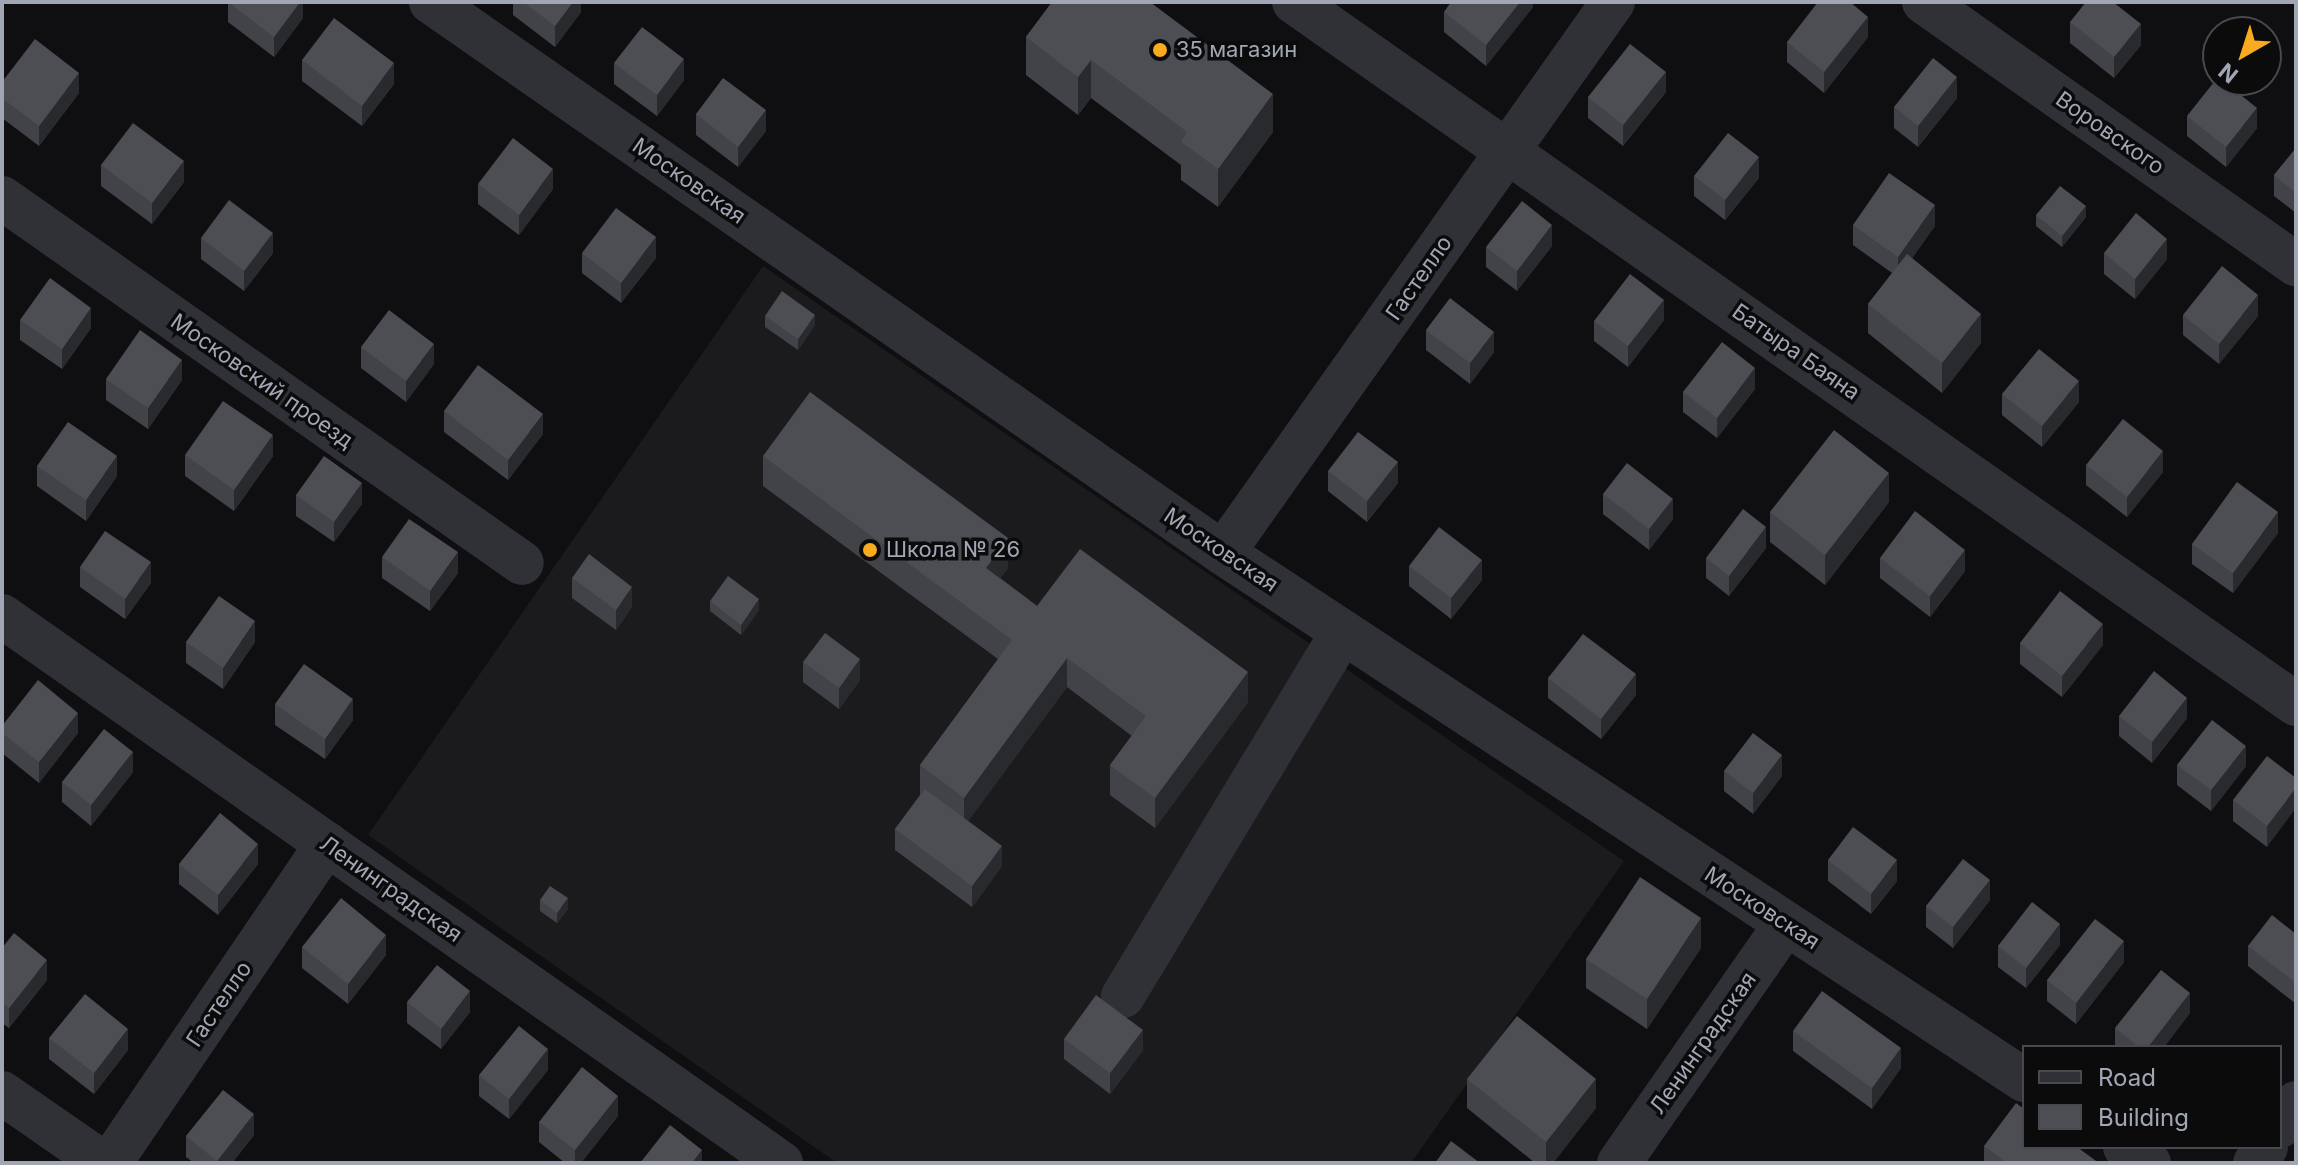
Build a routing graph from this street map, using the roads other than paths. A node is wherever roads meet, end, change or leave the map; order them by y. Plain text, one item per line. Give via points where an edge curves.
1 (431, 2) edge
2 (1294, 2) edge
3 (1613, 2) edge
4 (1924, 2) edge
5 (1510, 151) junction
6 (2, 198) edge
7 (2296, 264) edge
8 (1223, 553) junction
9 (522, 563) dead end
10 (2, 616) edge
11 (1343, 632) junction
12 (2296, 704) edge
13 (327, 844) junction
14 (1786, 924) junction
15 (1123, 996) dead end
16 (2022, 1079) edge
17 (2, 1093) edge
18 (2296, 1103) edge
19 (2282, 1123) edge
20 (2128, 1149) edge
21 (103, 1163) edge
22 (110, 1163) edge
23 (781, 1163) edge
24 (1619, 1163) edge
25 (2149, 1163) edge

1 - 8 street, Московская
2 - 5 street, Батыра Баяна
3 - 5 street, Гастелло
4 - 7 street, Воровского
5 - 8 street, Гастелло
5 - 12 street, Батыра Баяна
6 - 9 street, Московский проезд
8 - 11 street, Московская
10 - 13 street, Ленинградская
11 - 14 street, Московская
11 - 15 street
13 - 22 street, Гастелло
13 - 23 street, Ленинградская
14 - 16 street, Московская
14 - 24 street, Ленинградская
17 - 21 street
18 - 19 street
20 - 25 street

